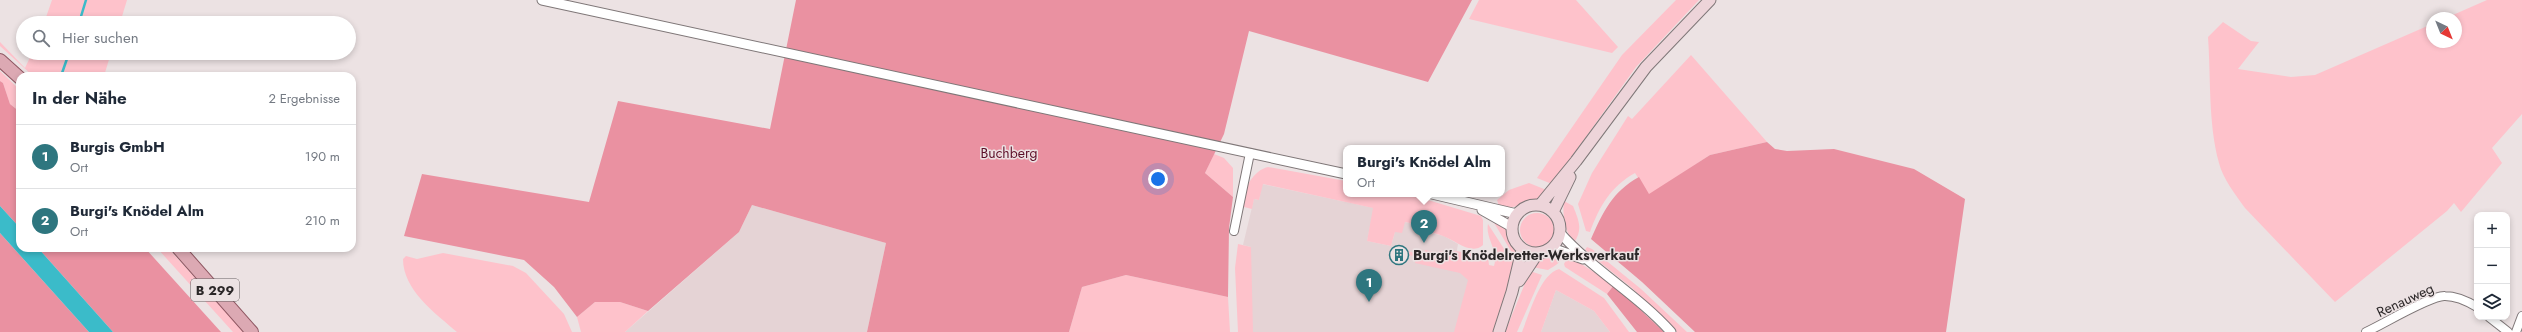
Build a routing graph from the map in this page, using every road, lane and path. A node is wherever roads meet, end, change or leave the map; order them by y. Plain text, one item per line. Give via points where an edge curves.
1 (542, 0) edge
2 (1710, 0) edge
3 (0, 60) edge
4 (16, 74) edge
5 (1250, 153) junction
6 (1576, 162) junction
7 (1343, 173) edge
8 (1444, 197) edge
9 (1468, 203) junction
10 (1540, 205) junction
11 (1553, 212) junction
12 (1517, 214) junction
13 (1512, 227) junction
14 (1234, 231) dead end
15 (1560, 233) junction
16 (1552, 248) junction
17 (1522, 250) junction
18 (182, 252) edge
19 (1537, 254) junction
20 (1588, 261) junction
21 (1512, 292) junction
22 (2474, 305) edge
23 (2522, 316) edge
24 (2494, 320) edge
25 (252, 332) edge
26 (1498, 332) edge
27 (1672, 332) edge
28 (2366, 332) edge
29 (2508, 332) edge
30 (2516, 332) edge

1 - 5 street
2 - 6 main road via 1646,67
3 - 4 main road
5 - 7 street
5 - 14 street
6 - 10 main road
6 - 11 main road
8 - 9 street
9 - 12 street
9 - 13 street
10 - 11 main road
10 - 12 main road via 1527,207
11 - 15 main road via 1559,222
12 - 13 main road
13 - 17 main road via 1514,241
15 - 16 main road
15 - 20 street
16 - 19 main road
16 - 20 street
17 - 19 main road
17 - 21 main road
18 - 25 main road, B 299
19 - 21 main road
20 - 27 street via 1637,298
21 - 26 main road
22 - 28 street, Renauweg via 2466,300 2444,295 2428,300
23 - 30 street
24 - 29 street

